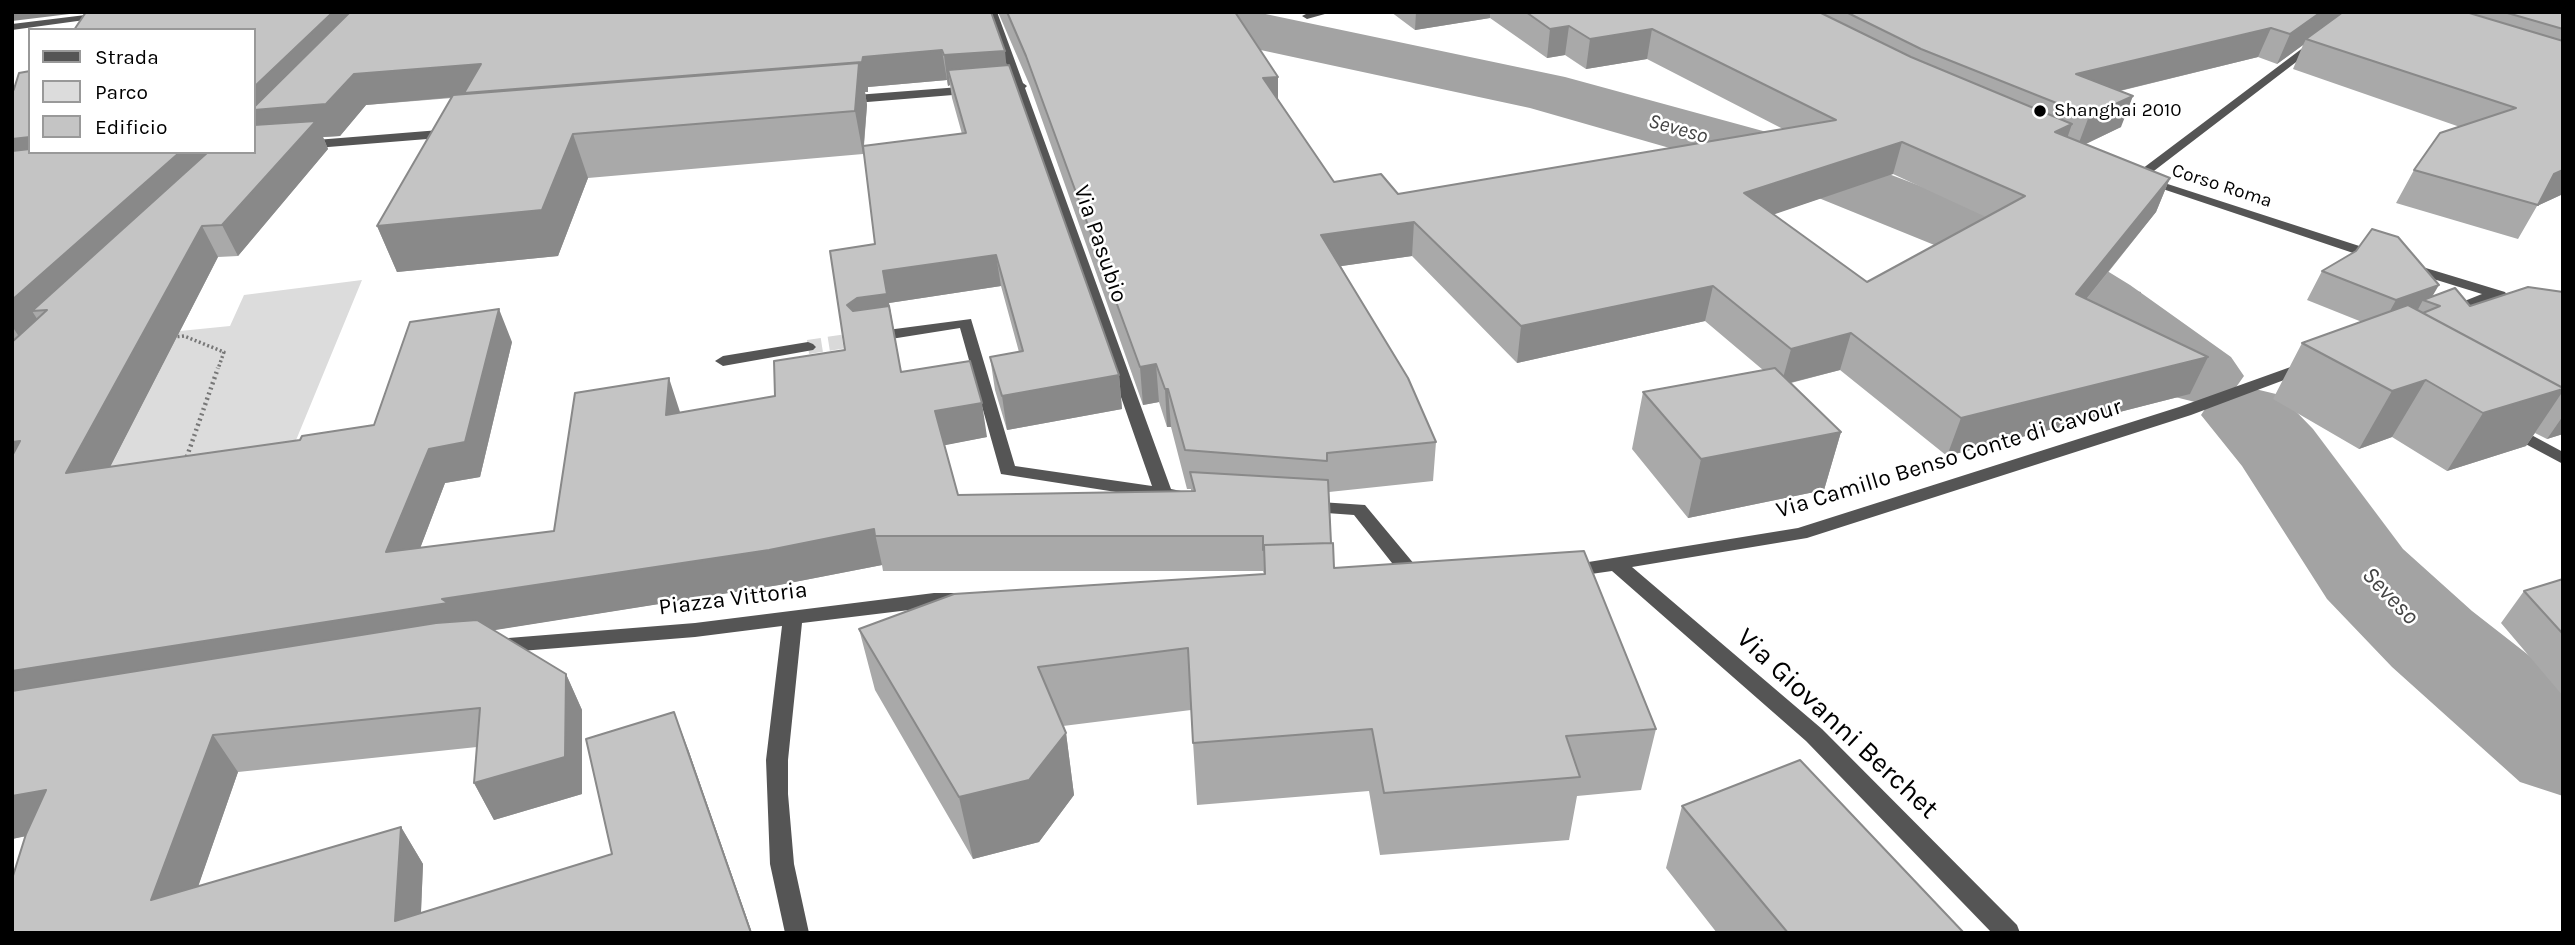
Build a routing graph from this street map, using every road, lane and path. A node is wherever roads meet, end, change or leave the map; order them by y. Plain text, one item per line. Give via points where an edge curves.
1 (138, 12) edge
2 (992, 12) edge
3 (1327, 12) edge
4 (94, 15) edge
5 (1307, 16) dead end
6 (12, 27) edge
7 (2326, 36) edge
8 (1021, 86) junction
9 (825, 102) edge
10 (463, 132) edge
11 (263, 133) edge
12 (256, 141) edge
13 (256, 149) edge
14 (2496, 294) junction
15 (2518, 301) edge
16 (2431, 319) edge
17 (170, 338) dead end
18 (865, 338) tunnel mouth
19 (808, 347) tunnel mouth
20 (2330, 357) edge
21 (723, 360) dead end
22 (2494, 418) edge
23 (2563, 459) edge
24 (182, 469) edge
25 (1163, 492) junction
26 (1202, 499) edge
27 (1290, 506) edge
28 (1617, 565) junction
29 (1548, 574) edge
30 (1397, 591) edge
31 (975, 600) edge
32 (793, 617) junction
33 (481, 647) edge
34 (797, 933) edge
35 (2008, 933) edge

1 - 4 street
2 - 8 street, Via Pasubio
3 - 5 street
4 - 6 street
7 - 14 street, Corso Roma via 2130,176
8 - 9 street
8 - 25 street, Via Pasubio
10 - 13 street
11 - 12 street
14 - 15 street, Corso Roma
14 - 16 street
17 - 24 path via 184,336 224,352
18 - 25 street via 966,322 1007,470
19 - 21 street
20 - 28 street, Via Camillo Benso Conte di Cavour via 2185,411 1800,534
22 - 23 street
25 - 26 street
27 - 30 street via 1359,509 1431,589
28 - 29 street, Via Camillo Benso Conte di Cavour
28 - 35 street, Via Giovanni Berchet via 1814,735
31 - 32 street, Piazza Vittoria via 934,600
32 - 33 street, Piazza Vittoria via 695,630
32 - 34 street via 777,794 782,864

